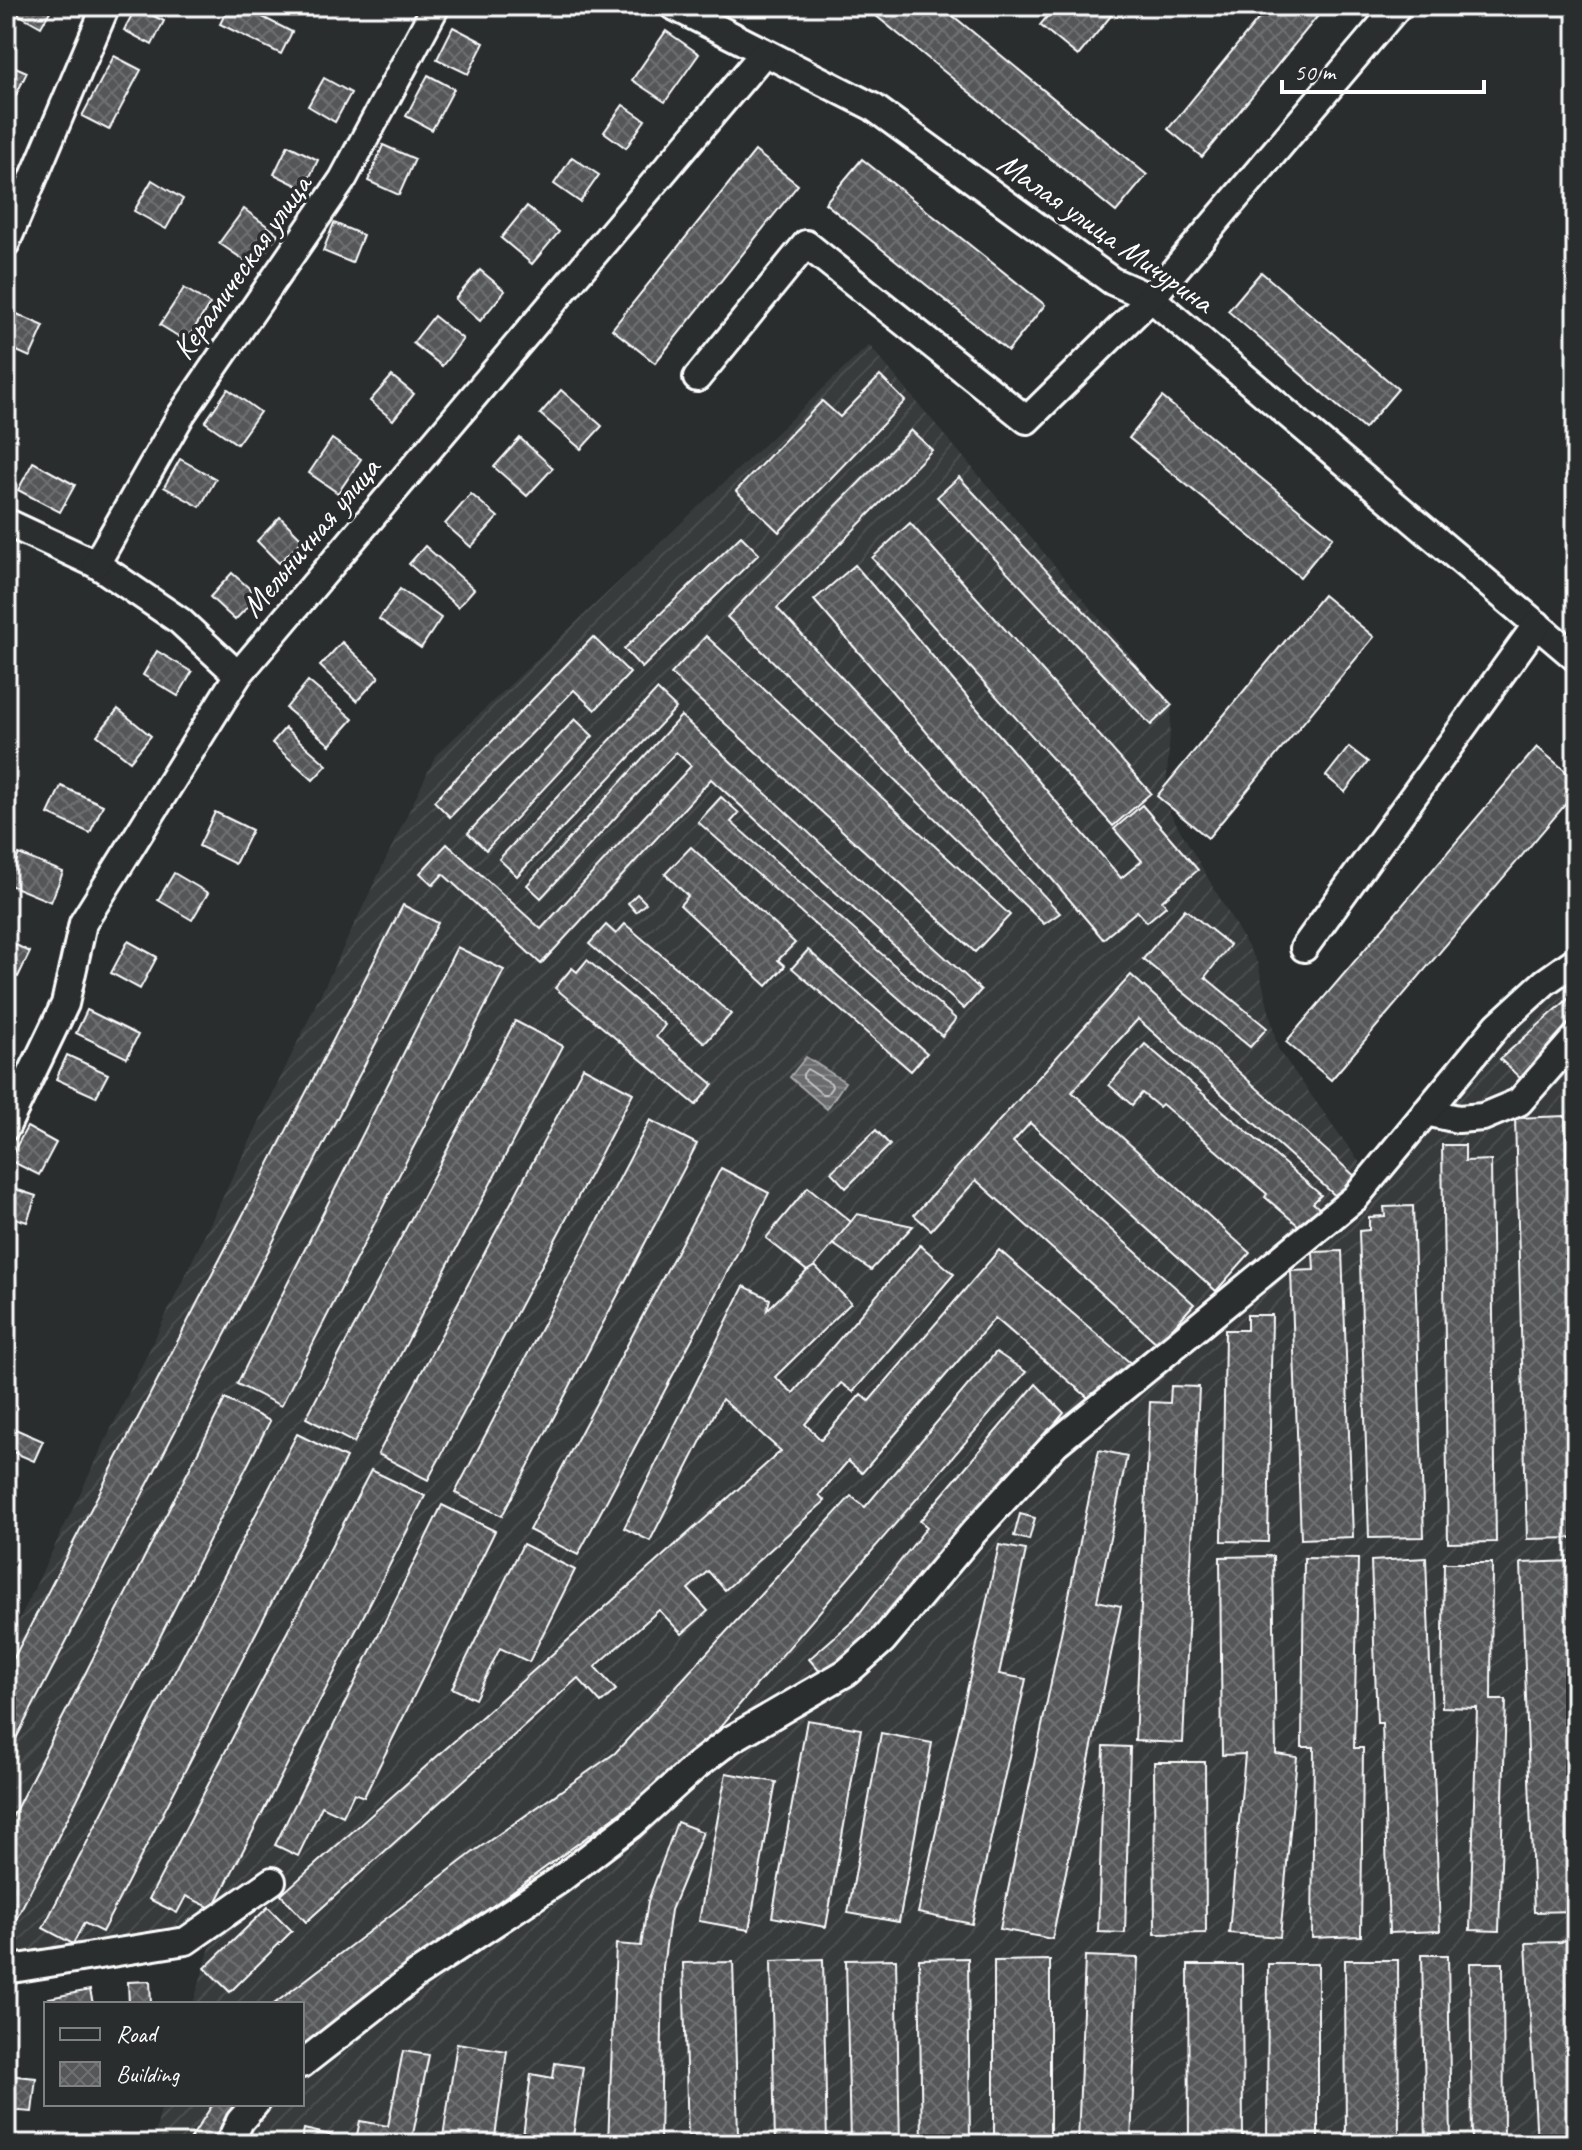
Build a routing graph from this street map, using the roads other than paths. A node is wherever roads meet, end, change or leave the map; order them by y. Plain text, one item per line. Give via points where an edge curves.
1 (106, 6) edge
2 (436, 6) edge
3 (673, 6) edge
4 (1398, 6) edge
5 (764, 53) junction
6 (6, 243) edge
7 (1151, 298) junction
8 (697, 378) dead end
9 (6, 522) edge
10 (96, 564) junction
11 (1537, 624) junction
12 (1576, 658) edge
13 (238, 675) junction
14 (1304, 948) dead end
15 (1576, 960) edge
16 (1576, 1037) edge
17 (1426, 1112) junction
18 (6, 1127) edge
19 (272, 1881) dead end
20 (6, 1970) edge
21 (304, 2062) edge
22 (253, 2106) edge
23 (229, 2144) edge

1 - 6 street
2 - 10 street, Керамическая улица via 343,179 181,415
3 - 5 street, Малая улица Мичурина
4 - 7 street
5 - 7 street, Малая улица Мичурина via 873,107 1112,281
5 - 13 street, Мельничная улица
7 - 8 street via 1027,420 806,244
7 - 11 street, Малая улица Мичурина
9 - 10 street
10 - 13 street via 180,621
11 - 12 street, Малая улица Мичурина
11 - 14 street
13 - 18 street, Мельничная улица via 83,923 65,1004
15 - 17 street via 1498,1025
16 - 17 street via 1519,1102 1483,1117 1458,1119
17 - 21 street via 1355,1198 1056,1443 883,1640 847,1672 730,1740 558,1881 417,1974
19 - 20 street via 186,1941
22 - 23 street

